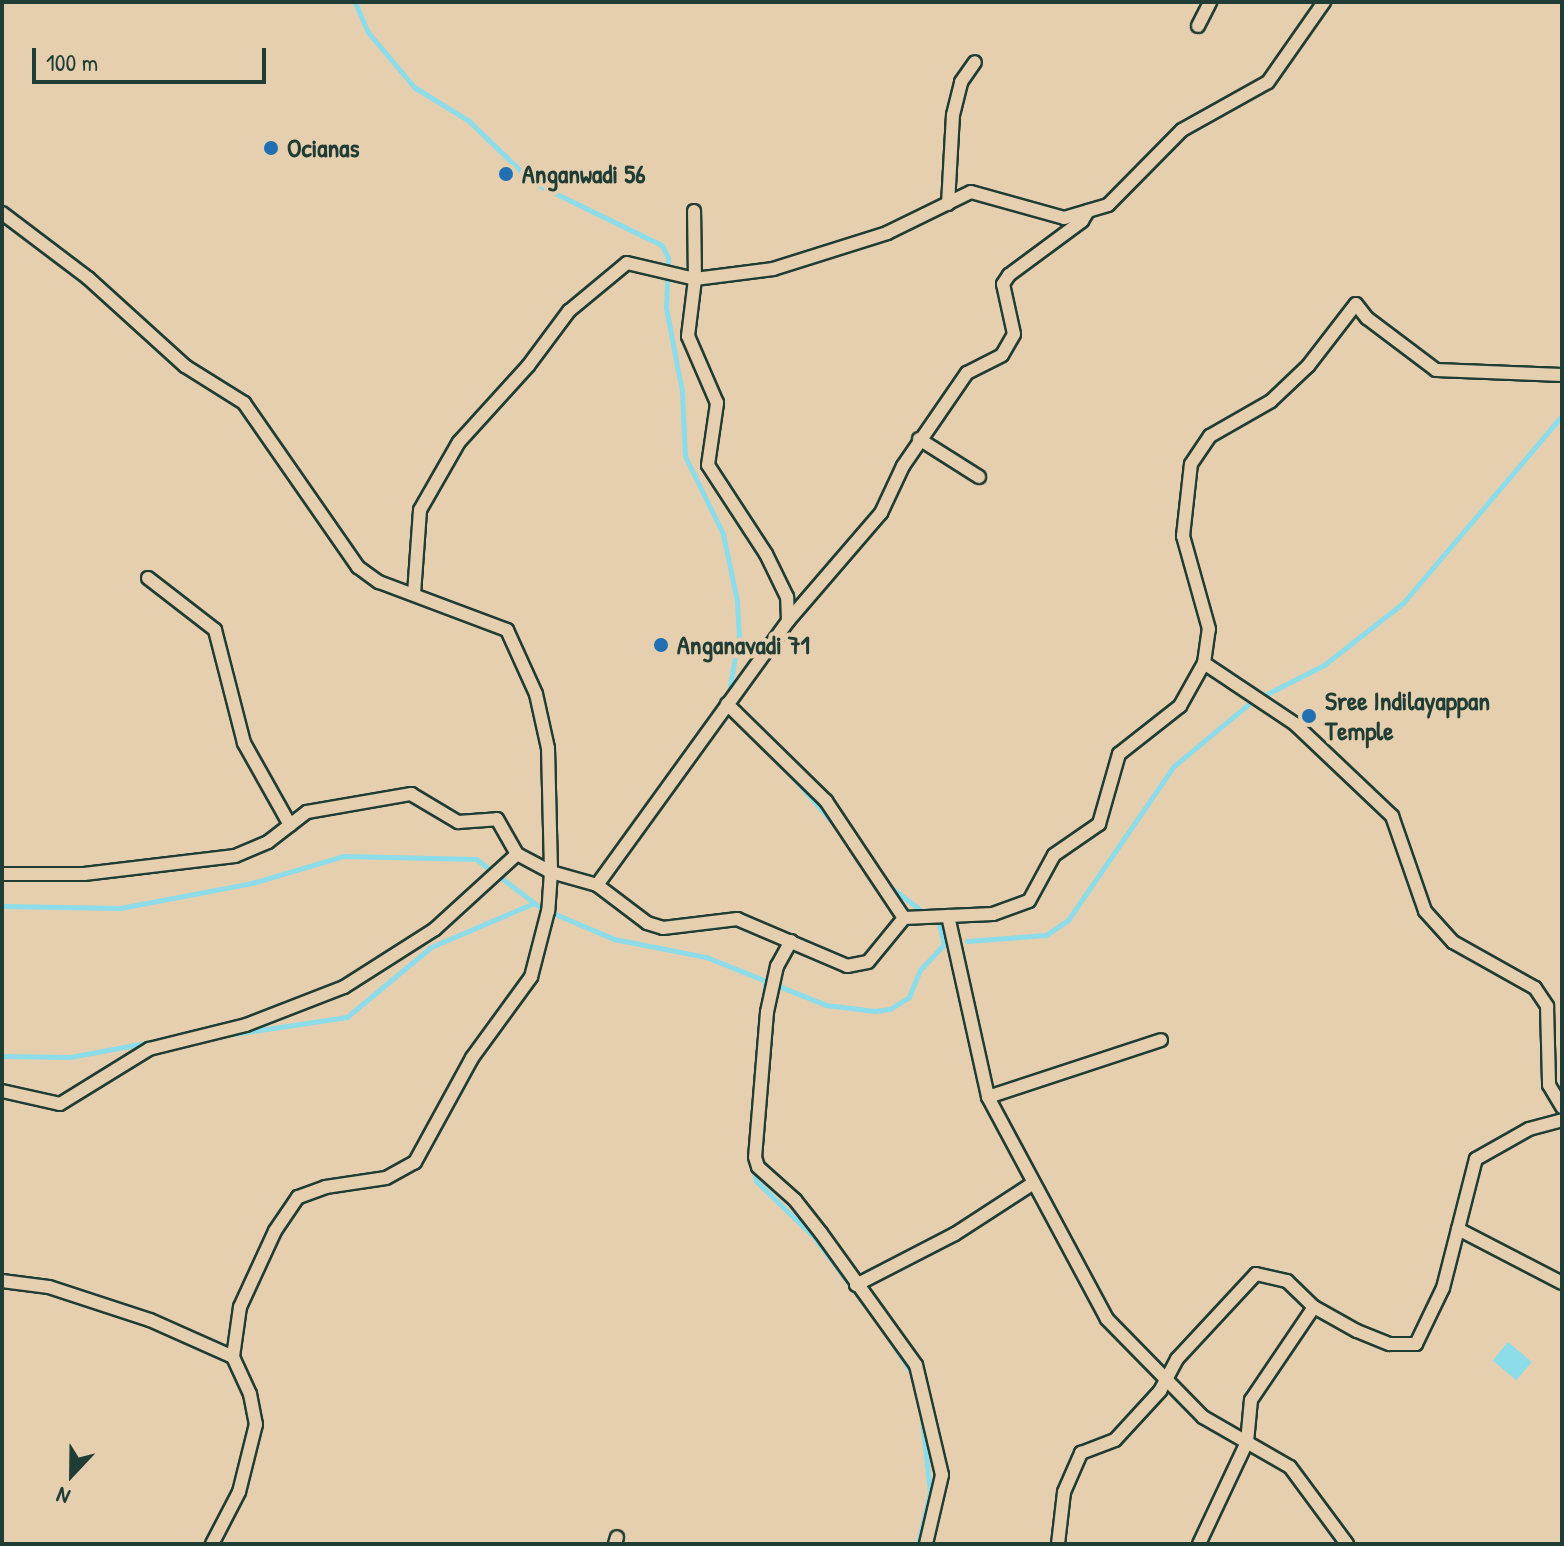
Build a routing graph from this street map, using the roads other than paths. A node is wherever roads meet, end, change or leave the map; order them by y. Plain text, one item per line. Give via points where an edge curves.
1 (1210, 2) edge
2 (1324, 2) edge
3 (1198, 26) dead end
4 (975, 62) dead end
5 (948, 204) junction
6 (694, 211) dead end
7 (1088, 211) junction
8 (2, 213) edge
9 (695, 279) junction
10 (1562, 375) edge
11 (919, 439) junction
12 (979, 477) dead end
13 (148, 578) dead end
14 (414, 594) junction
15 (788, 621) junction
16 (1204, 663) junction
17 (727, 704) junction
18 (290, 825) junction
19 (517, 854) junction
20 (551, 872) junction
21 (2, 874) edge
22 (597, 885) junction
23 (948, 916) junction
24 (904, 918) junction
25 (791, 941) junction
26 (1161, 1040) dead end
27 (2, 1091) edge
28 (988, 1097) junction
29 (1562, 1107) edge
30 (1562, 1120) edge
31 (1032, 1184) junction
32 (1458, 1229) junction
33 (2, 1281) edge
34 (1562, 1283) edge
35 (856, 1285) junction
36 (1314, 1307) junction
37 (233, 1357) junction
38 (1165, 1381) junction
39 (1247, 1442) junction
40 (212, 1544) edge
41 (926, 1544) edge
42 (1058, 1544) edge
43 (1199, 1544) edge
44 (1347, 1544) edge

1 - 3 street
2 - 7 street via 1268,82 1182,130 1108,205
4 - 5 street via 961,82 953,115
5 - 7 street via 971,192 1064,218
5 - 9 street via 887,233 773,269
6 - 9 street
7 - 11 street via 1009,275 1003,284 1014,334 1002,355 967,373
8 - 14 street via 88,278 185,366 244,403 358,567 379,582
9 - 14 street via 627,263 569,311 459,442 420,510
9 - 15 street via 688,336 717,403 708,465 766,554 787,597
10 - 16 street via 1436,370 1356,304 1308,366 1271,401 1210,436 1191,464 1183,536 1209,629
11 - 12 street
11 - 15 street via 881,513
13 - 18 street via 215,630 244,743
14 - 20 street via 507,630 536,694 548,748
15 - 17 street
16 - 23 street via 1180,706 1119,754 1099,824 1054,855 1029,901 993,914
16 - 29 street via 1271,708 1392,816 1425,911 1453,942 1535,988 1547,1006 1549,1085
17 - 22 street
17 - 24 street via 826,801
18 - 19 street via 307,812 411,794 458,822 497,819
18 - 21 street via 268,842 235,856 84,874
19 - 20 street
19 - 27 street via 435,929 344,987 246,1025 149,1049 60,1104
20 - 22 street
20 - 37 street via 548,911 531,977 472,1058 426,1148 415,1162 386,1178 298,1197 275,1231 240,1307
22 - 25 street via 647,923 663,928 737,919
23 - 24 street
23 - 28 street
24 - 25 street via 868,962 852,967
25 - 35 street via 769,1001 756,1162 795,1200
26 - 28 street
28 - 31 street
30 - 32 street via 1529,1129 1476,1159
31 - 35 street via 955,1234
31 - 38 street via 1107,1319
32 - 34 street
32 - 36 street via 1443,1288 1416,1344 1390,1344
33 - 37 street via 49,1287
35 - 41 street via 900,1341 923,1383 927,1427 942,1475
36 - 38 street via 1287,1281 1256,1274 1177,1359
36 - 39 street via 1251,1400
37 - 40 street via 250,1394 256,1424 239,1492
38 - 39 street via 1203,1417
38 - 42 street via 1115,1440 1081,1453 1064,1492
39 - 43 street
39 - 44 street via 1290,1467

